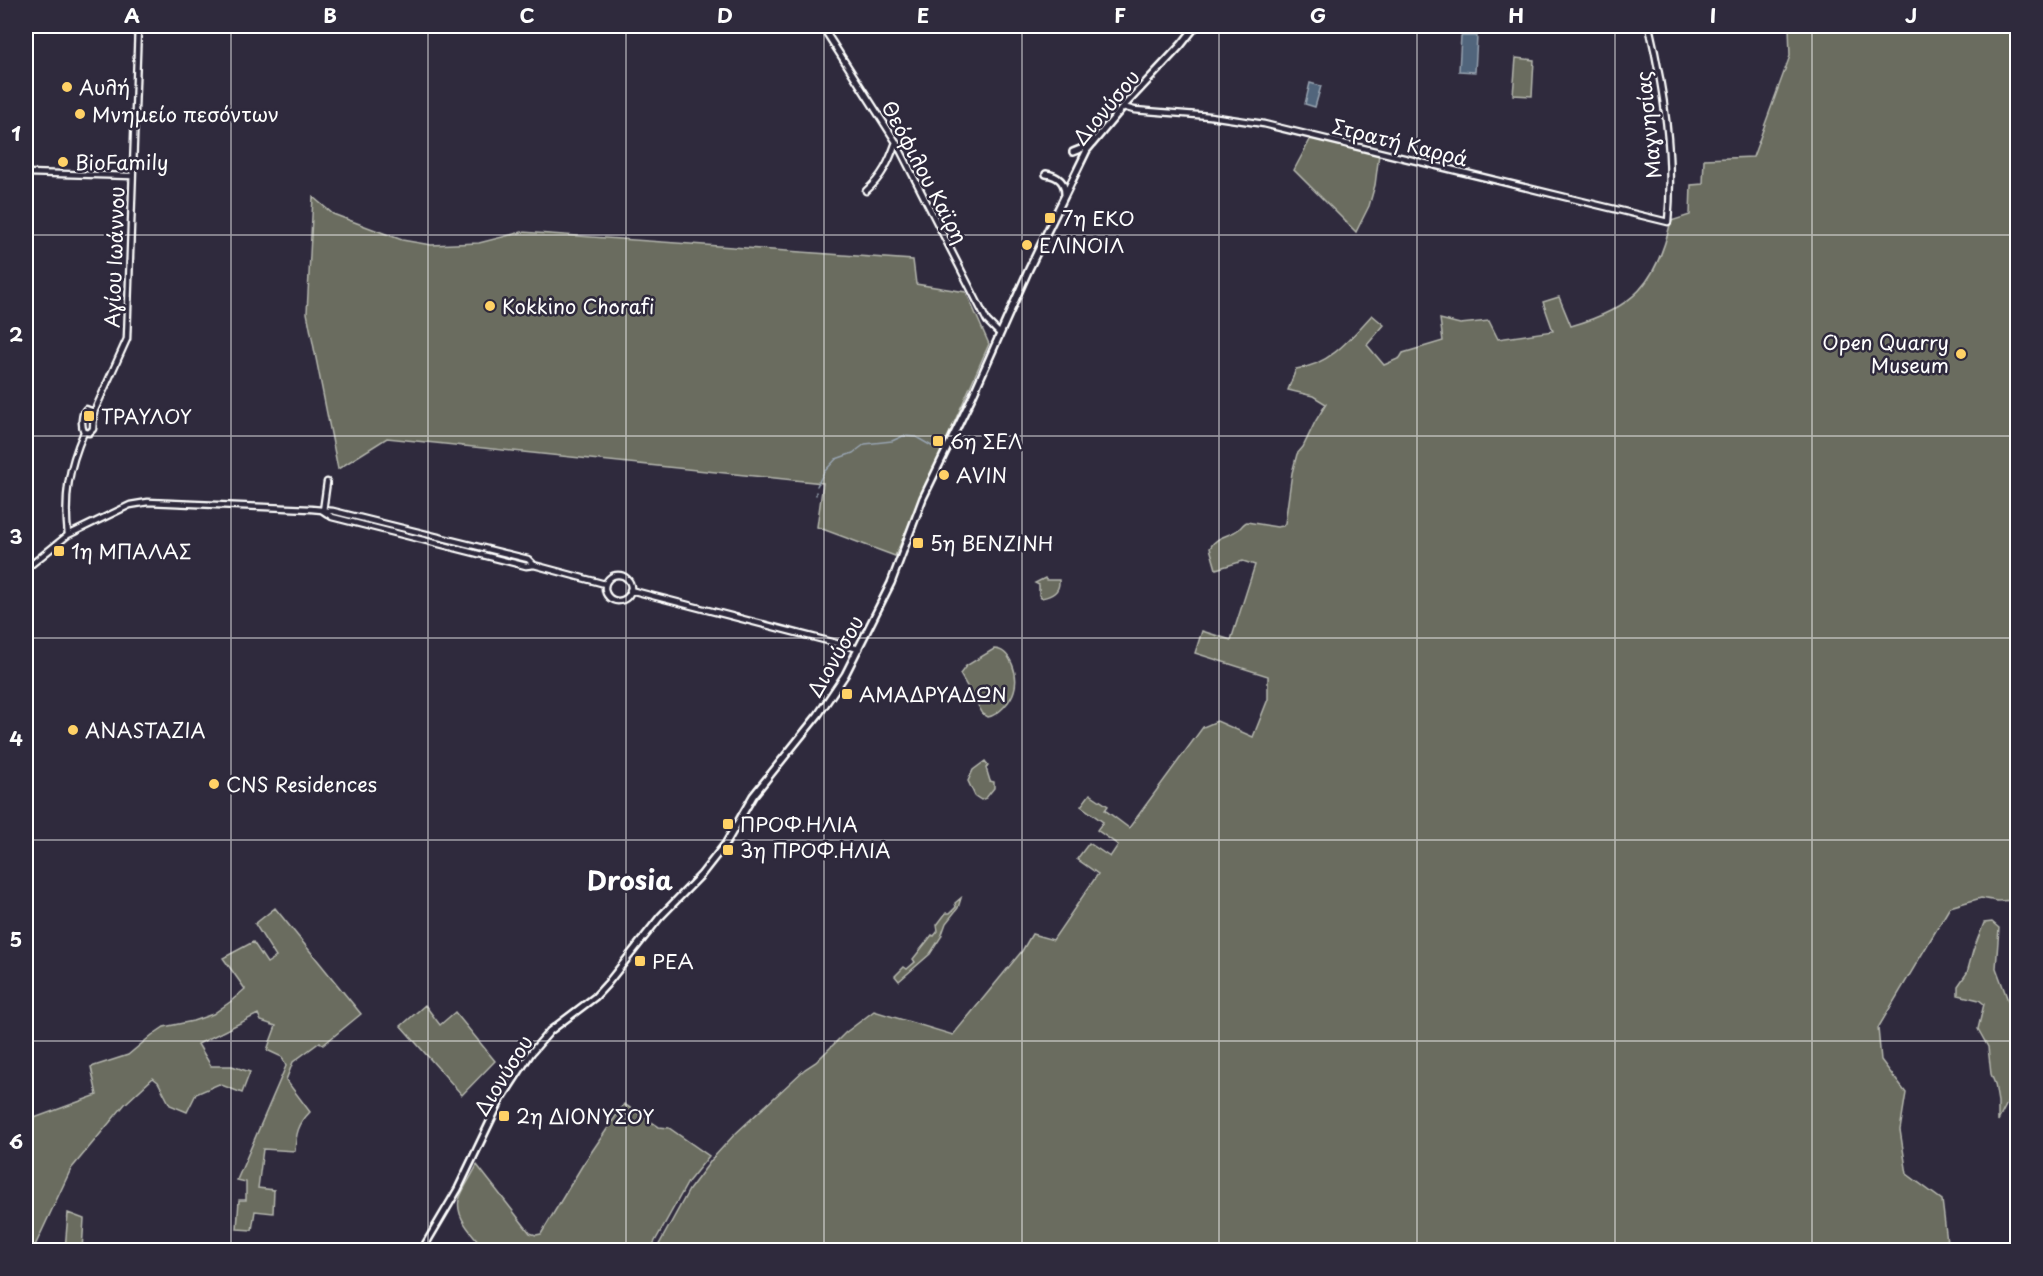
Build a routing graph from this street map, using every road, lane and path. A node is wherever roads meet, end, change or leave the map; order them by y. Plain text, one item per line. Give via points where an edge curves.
1 (138, 26) edge
2 (822, 26) edge
3 (1196, 26) edge
4 (1648, 26) edge
5 (1122, 107) junction
6 (896, 142) junction
7 (1089, 145) junction
8 (1073, 152) dead end
9 (26, 173) edge
10 (1046, 174) dead end
11 (132, 176) junction
12 (866, 191) dead end
13 (1065, 194) junction
14 (1668, 222) joint
15 (999, 333) junction
16 (94, 412) junction
17 (84, 432) junction
18 (327, 482) dead end
19 (323, 511) junction
20 (68, 535) junction
21 (26, 566) edge
22 (605, 584) junction
23 (630, 590) junction
24 (859, 650) junction
25 (422, 1251) edge

1 - 11 street, Αγίου Ιωάννου
2 - 6 street, Θεόφιλου Καϊρη
3 - 5 main road, Διονύσου
4 - 14 street, Μαγνησίας via 1668,130
5 - 7 main road, Διονύσου
5 - 14 street, Στρατή Καρρά via 1259,123
6 - 12 street via 879,180
6 - 15 street, Θεόφιλου Καϊρη via 987,321
7 - 8 main road
7 - 13 main road, Διονύσου
9 - 11 street
10 - 13 main road via 1061,180
11 - 16 street, Αγίου Ιωάννου via 127,339
13 - 15 main road, Διονύσου
15 - 24 main road, Διονύσου
16 - 17 street via 93,431
16 - 17 street via 84,412
17 - 20 street via 66,489
18 - 19 street
19 - 20 street via 148,502 130,505
19 - 22 street via 332,517
20 - 21 street
22 - 23 street via 614,575 623,576
22 - 23 street via 605,591 613,600 624,599
23 - 24 street
24 - 25 main road, Διονύσου via 818,715 753,796 716,857 660,917 616,975 595,997 550,1031 531,1053 500,1101 458,1190

